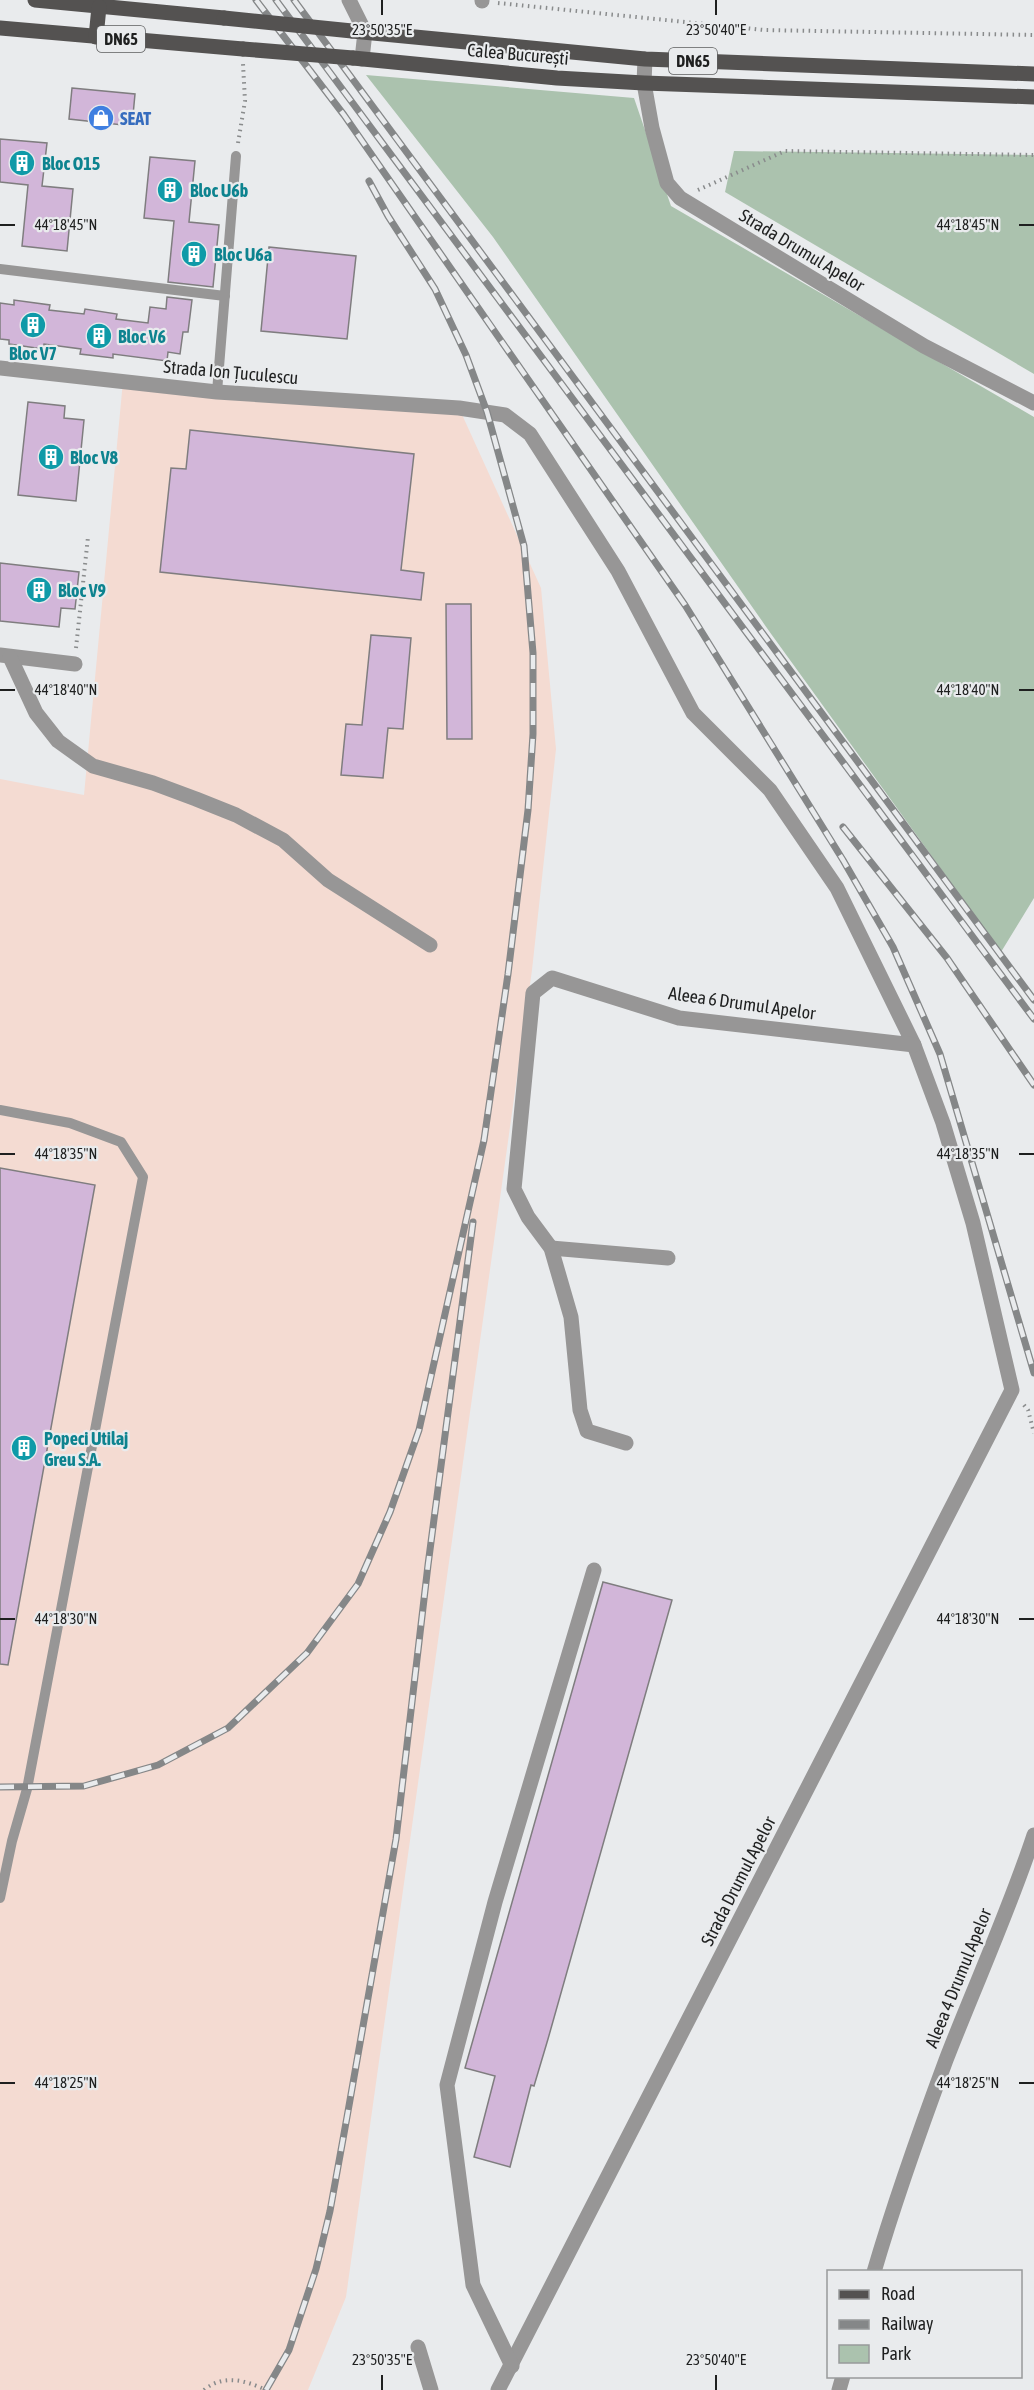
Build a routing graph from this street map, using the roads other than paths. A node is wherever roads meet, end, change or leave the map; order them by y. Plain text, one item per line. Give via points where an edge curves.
1 (35, 0) edge
2 (349, 0) edge
3 (99, 7) junction
4 (0, 28) edge
5 (359, 32) junction
6 (96, 37) junction
7 (358, 58) junction
8 (645, 59) junction
9 (1034, 74) edge
10 (644, 83) junction
11 (1034, 97) edge
12 (236, 156) road end
13 (0, 269) edge
14 (225, 296) junction
15 (0, 368) edge
16 (218, 392) junction
17 (1034, 403) edge
18 (5, 656) edge
19 (75, 664) road end
20 (430, 945) dead end
21 (914, 1045) junction
22 (0, 1110) edge
23 (551, 1248) junction
24 (668, 1258) dead end
25 (626, 1443) dead end
26 (594, 1570) dead end
27 (1034, 1835) edge
28 (0, 1839) edge
29 (12, 1841) junction
30 (0, 1898) edge
31 (874, 2270) edge
32 (418, 2347) dead end
33 (512, 2366) junction
34 (431, 2390) edge
35 (498, 2390) edge

1 - 3 main road, Calea București / DN65
2 - 5 street
3 - 5 main road, Calea București / DN65, bridge
3 - 6 main road
4 - 6 main road, Calea București / DN65
5 - 7 street
5 - 8 main road, Calea București / DN65
6 - 7 main road, Calea București / DN65, bridge
7 - 10 main road, Calea București / DN65
8 - 9 main road, Calea București / DN65
8 - 10 street, Strada Drumul Apelor
10 - 11 main road, Calea București / DN65
10 - 17 street, Strada Drumul Apelor via 667,183 680,198 924,346
12 - 14 lane
13 - 14 lane
14 - 16 lane
15 - 16 street, Strada Ion Țuculescu
16 - 21 street, Strada Ion Țuculescu via 459,408 505,415 530,434 618,571 693,713 770,790 837,888
18 - 19 street
18 - 20 street via 36,713 58,741 93,765 206,803 283,840 328,880
21 - 23 street, Aleea 6 Drumul Apelor via 679,1018 552,978 532,993 514,1189 528,1217
21 - 33 street, Strada Drumul Apelor via 973,1223 1012,1390
22 - 29 lane via 70,1123 121,1142 144,1177 27,1789
23 - 24 street
23 - 25 street, Aleea 6 Drumul Apelor via 571,1317 580,1410 587,1431
26 - 33 street via 495,1902 447,2085 473,2285
27 - 31 street, Aleea 4 Drumul Apelor via 946,2060
28 - 29 lane
29 - 30 lane
32 - 34 street
33 - 35 street, Strada Drumul Apelor

